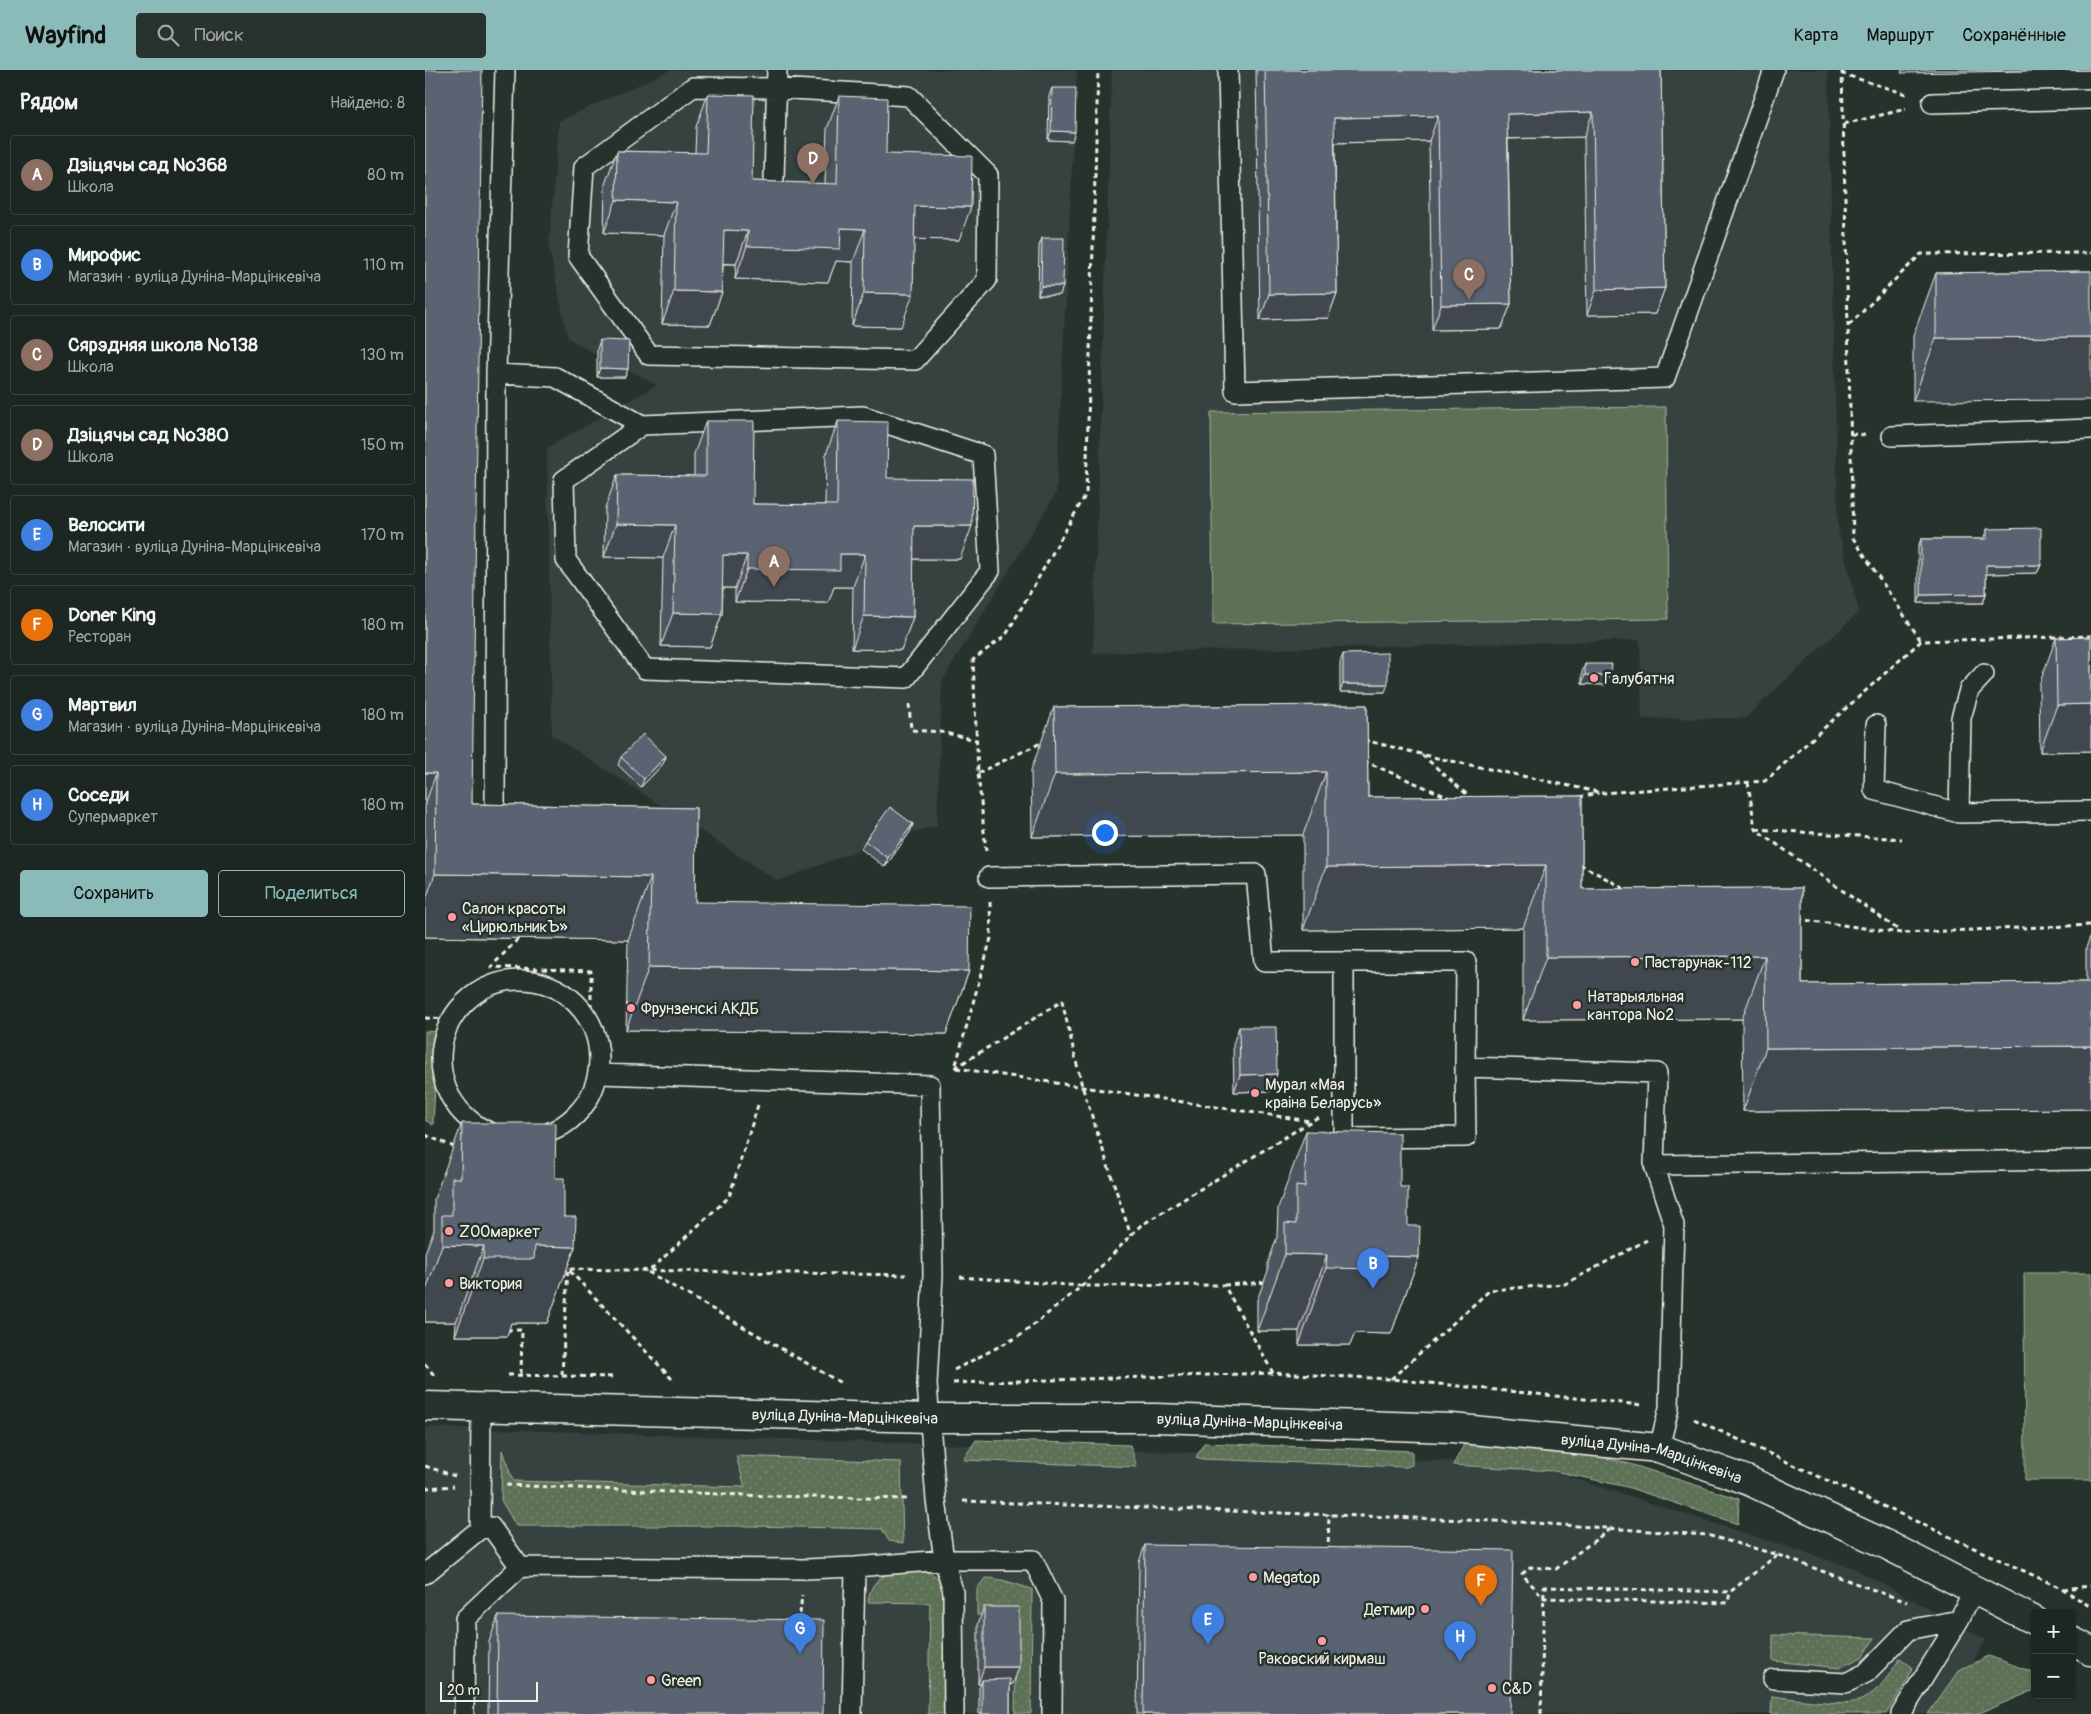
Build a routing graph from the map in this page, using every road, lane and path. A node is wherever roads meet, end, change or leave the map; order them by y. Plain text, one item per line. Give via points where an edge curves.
1 (505, 70) edge
2 (1098, 70) edge
3 (1228, 70) edge
4 (1774, 70) edge
5 (1843, 71) edge
6 (777, 79) edge
7 (2091, 99) edge
8 (1932, 103) junction
9 (1844, 124) junction
10 (774, 178) dead end
11 (2091, 253) edge
12 (1848, 326) junction
13 (496, 374) junction
14 (476, 416) edge
15 (496, 417) junction
16 (642, 425) junction
17 (2091, 430) edge
18 (1892, 436) dead end
19 (2091, 636) edge
20 (1921, 641) junction
21 (1984, 674) dead end
22 (906, 678) junction
23 (1876, 725) dead end
24 (1356, 738) edge
25 (976, 740) junction
26 (1047, 740) dead end
27 (1420, 754) junction
28 (1358, 759) edge
29 (978, 773) junction
30 (1748, 782) junction
31 (1603, 792) junction
32 (1450, 798) edge
33 (1574, 798) edge
34 (1472, 800) edge
35 (2091, 811) edge
36 (1959, 813) junction
37 (495, 816) edge
38 (1755, 829) junction
39 (1902, 839) dead end
40 (1573, 860) edge
41 (989, 877) junction
42 (1632, 893) edge
43 (1795, 918) edge
44 (2091, 925) edge
45 (1901, 932) junction
46 (518, 938) dead end
47 (1344, 963) junction
48 (425, 1018) edge
49 (451, 1019) junction
50 (591, 1024) junction
51 (1465, 1067) junction
52 (955, 1068) junction
53 (599, 1070) junction
54 (766, 1080) junction
55 (930, 1085) junction
56 (1082, 1086) junction
57 (1344, 1101) junction
58 (1311, 1121) junction
59 (425, 1134) edge
60 (460, 1150) edge
61 (2091, 1160) edge
62 (1654, 1165) junction
63 (1674, 1225) junction
64 (1131, 1236) junction
65 (568, 1260) edge
66 (568, 1269) junction
67 (648, 1272) junction
68 (933, 1275) junction
69 (1268, 1282) dead end
70 (559, 1284) edge
71 (567, 1284) junction
72 (1224, 1285) junction
73 (1081, 1286) junction
74 (507, 1330) edge
75 (425, 1364) edge
76 (1273, 1373) dead end
77 (521, 1374) dead end
78 (435, 1376) dead end
79 (562, 1376) dead end
80 (672, 1379) dead end
81 (1391, 1379) dead end
82 (841, 1383) dead end
83 (927, 1384) junction
84 (425, 1406) edge
85 (481, 1408) junction
86 (930, 1418) junction
87 (1659, 1448) junction
88 (481, 1484) junction
89 (936, 1500) junction
90 (1329, 1514) junction
91 (1611, 1528) junction
92 (480, 1529) junction
93 (1778, 1555) junction
94 (1328, 1556) edge
95 (944, 1560) junction
96 (520, 1567) junction
97 (855, 1568) junction
98 (805, 1569) junction
99 (425, 1574) edge
100 (2091, 1586) edge
101 (2063, 1589) dead end
102 (1973, 1591) junction
103 (1730, 1592) junction
104 (1544, 1598) junction
105 (1912, 1603) dead end
106 (2031, 1619) edge
107 (1959, 1620) junction
108 (798, 1631) edge
109 (2076, 1644) edge
110 (2091, 1651) edge
111 (1773, 1679) dead end
112 (464, 1714) edge
113 (852, 1714) edge
114 (954, 1714) edge
115 (1052, 1714) edge
116 (1541, 1714) edge
117 (1901, 1714) edge

1 - 13 lane
2 - 25 path via 1087,494 1006,635 973,660
3 - 4 lane via 1235,391 1665,378
5 - 8 path
5 - 9 path
6 - 6 lane via 693,87 584,167 578,256 649,355 915,360 987,280 988,175 909,96
6 - 10 lane
7 - 8 lane
8 - 9 path
9 - 12 path
11 - 12 path via 1921,254
12 - 20 path via 1853,538
13 - 15 lane
13 - 16 lane via 555,377
14 - 15 lane
15 - 37 lane
16 - 22 lane via 564,480 566,560 645,669
16 - 22 lane via 863,416 983,455 990,571
17 - 18 lane
19 - 20 path
20 - 30 path via 1765,781
21 - 36 lane via 1969,690 1961,718
22 - 25 path via 911,730 941,732
23 - 36 lane via 1874,790
24 - 27 path
25 - 29 path
26 - 29 path
27 - 31 path
27 - 34 path
28 - 32 path
29 - 41 path
30 - 31 path
30 - 38 path
31 - 33 path
35 - 36 lane
38 - 39 path
38 - 45 path
40 - 42 path
41 - 47 lane via 1256,874 1264,962
41 - 52 path via 991,938
43 - 45 path
44 - 45 path
46 - 50 path via 491,967 591,971
47 - 51 lane via 1466,962
47 - 57 lane
48 - 49 path
49 - 50 lane via 479,992 504,981 543,983 568,995 580,1006
49 - 53 lane via 441,1050 443,1077 451,1099 469,1120 486,1131 513,1138 529,1138 555,1131 572,1120 590,1099
50 - 53 lane via 599,1046
50 - 53 path via 591,1064
51 - 57 lane via 1466,1137 1344,1138
51 - 62 lane via 1657,1073
52 - 55 path
52 - 56 path
52 - 56 path via 1063,1001
53 - 54 lane
54 - 55 lane
54 - 67 path via 729,1197
55 - 68 lane
56 - 58 path
56 - 64 path
57 - 58 path
58 - 64 path via 1140,1226
59 - 60 path
61 - 62 lane
62 - 63 lane
63 - 81 path via 1565,1284 1491,1290
63 - 87 lane via 1669,1408
64 - 73 path
65 - 66 path
66 - 67 path
66 - 71 path
66 - 80 path
67 - 68 path
67 - 82 path
68 - 73 path
68 - 83 lane
69 - 72 path
70 - 71 path
71 - 79 path
72 - 73 path
72 - 76 path
73 - 83 path via 1021,1335
74 - 77 path via 522,1330
75 - 78 path
83 - 86 lane
84 - 85 street, вуліца Дуніна-Марцінкевіча
85 - 86 street, вуліца Дуніна-Марцінкевіча
85 - 88 lane
86 - 87 street, вуліца Дуніна-Марцінкевіча via 1156,1418 1452,1428
86 - 89 lane
87 - 102 street, вуліца Дуніна-Марцінкевіча via 1749,1482 1887,1545
88 - 89 path
88 - 92 lane
89 - 90 path
89 - 95 lane
90 - 91 path
90 - 94 path
91 - 93 path via 1707,1535
91 - 104 path via 1556,1569 1530,1567 1522,1574
92 - 96 lane via 491,1528
92 - 99 lane
93 - 103 path
93 - 105 path
95 - 97 lane
95 - 114 lane via 953,1591
95 - 115 lane via 1033,1560 1053,1601
96 - 98 lane
96 - 112 lane via 465,1619
97 - 98 lane
97 - 113 lane
98 - 108 path
100 - 101 path
102 - 106 street, вуліца Дуніна-Марцінкевіча
102 - 107 lane
103 - 104 path via 1728,1603
103 - 104 path via 1544,1587
104 - 116 path
107 - 111 lane via 1908,1630 1866,1673 1846,1683
107 - 117 lane
109 - 110 street

